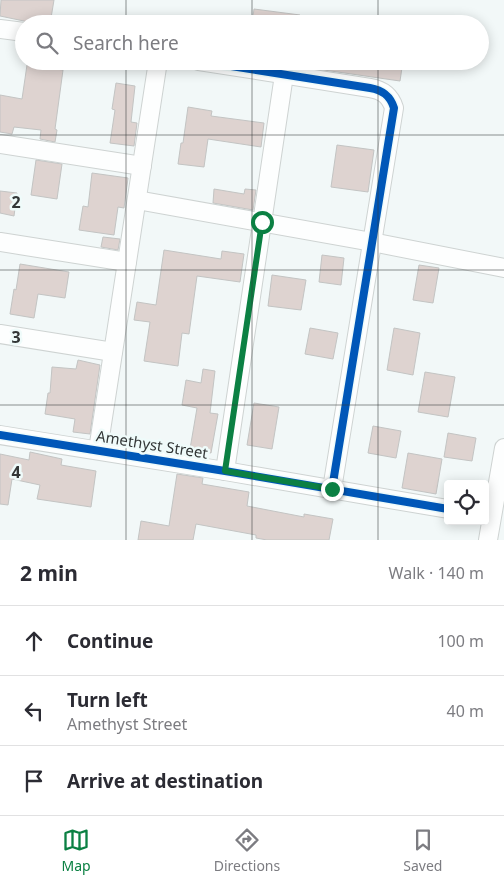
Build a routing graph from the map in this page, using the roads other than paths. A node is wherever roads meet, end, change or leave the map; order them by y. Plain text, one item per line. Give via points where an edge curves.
1 (0, 28) edge
2 (15, 30) edge
3 (157, 70) edge
4 (254, 70) edge
5 (284, 75) junction
6 (0, 144) edge
7 (142, 166) junction
8 (137, 200) junction
9 (262, 222) junction
10 (0, 242) edge
11 (372, 242) junction
12 (127, 262) junction
13 (504, 268) edge
14 (0, 334) edge
15 (113, 352) junction
16 (0, 435) edge
17 (504, 448) edge
18 (98, 450) junction
19 (225, 471) junction
20 (332, 489) junction
21 (444, 508) edge
22 (489, 516) edge
23 (489, 525) edge
24 (488, 540) edge

1 - 2 street
3 - 7 street
4 - 5 street
5 - 9 street
5 - 11 street via 380,90 392,102 394,108
6 - 7 street
7 - 8 street
8 - 9 street
8 - 12 street
9 - 11 street
9 - 19 street
10 - 12 street
11 - 13 street
11 - 20 street
12 - 15 street
14 - 15 street
15 - 18 street
16 - 18 street, Amethyst Street
17 - 22 street
18 - 19 street, Amethyst Street
19 - 20 street, Amethyst Street
20 - 21 street, Amethyst Street
23 - 24 street

